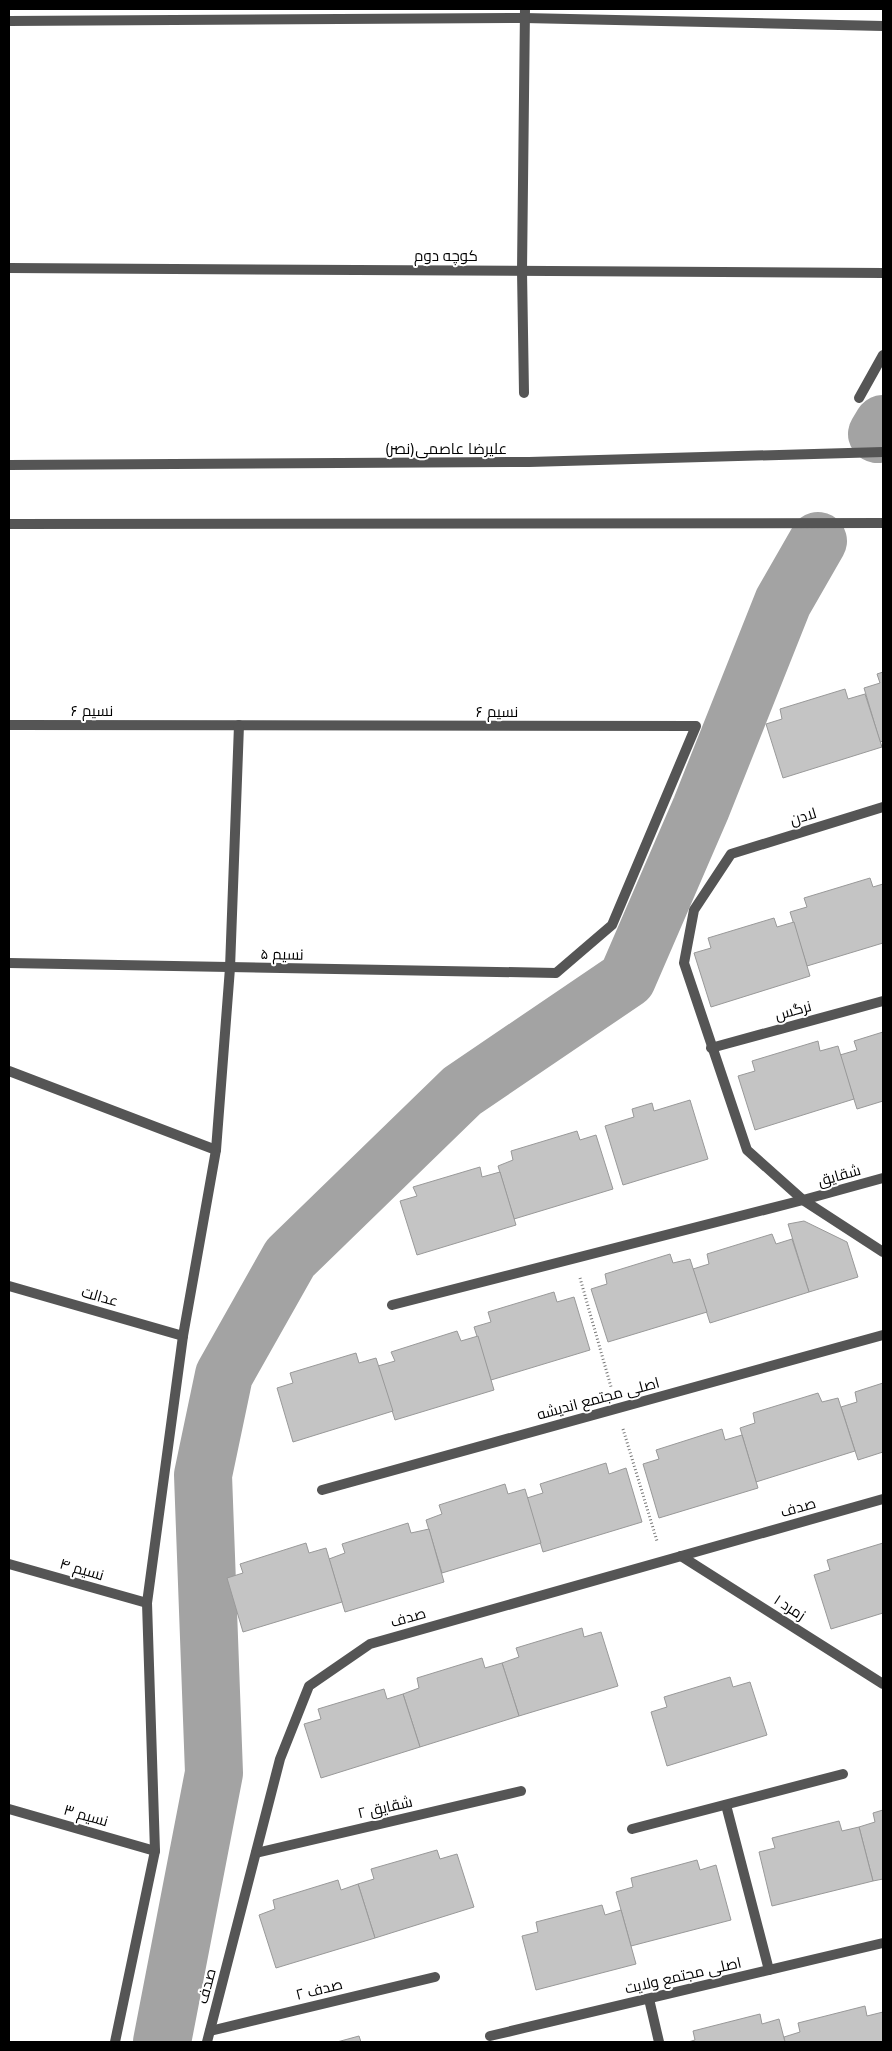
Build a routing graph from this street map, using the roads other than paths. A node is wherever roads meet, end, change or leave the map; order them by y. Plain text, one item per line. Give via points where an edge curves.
1 (524, 14) edge
2 (9, 21) edge
3 (883, 26) edge
4 (9, 268) edge
5 (522, 271) junction
6 (883, 273) edge
7 (883, 355) edge
8 (524, 393) dead end
9 (859, 398) dead end
10 (883, 452) edge
11 (9, 465) edge
12 (883, 523) edge
13 (9, 524) edge
14 (9, 725) edge
15 (239, 725) junction
16 (883, 807) edge
17 (9, 963) edge
18 (230, 968) junction
19 (556, 973) joint
20 (883, 1001) edge
21 (711, 1048) junction
22 (9, 1071) edge
23 (216, 1150) junction
24 (883, 1178) edge
25 (803, 1200) junction
26 (883, 1252) edge
27 (9, 1286) edge
28 (392, 1305) dead end
29 (883, 1335) edge
30 (183, 1336) junction
31 (322, 1490) dead end
32 (883, 1499) edge
33 (682, 1556) junction
34 (9, 1564) edge
35 (147, 1603) junction
36 (883, 1684) edge
37 (843, 1774) dead end
38 (521, 1791) dead end
39 (726, 1805) junction
40 (9, 1809) edge
41 (632, 1829) dead end
42 (155, 1851) junction
43 (256, 1853) junction
44 (883, 1943) edge
45 (769, 1970) junction
46 (435, 1977) dead end
47 (649, 1999) junction
48 (210, 2031) junction
49 (490, 2036) dead end
50 (115, 2042) edge
51 (207, 2042) edge
52 (659, 2042) edge

1 - 2 street
1 - 3 street
1 - 5 street
4 - 5 street, کوچه دوم
5 - 6 street, کوچه دوم
5 - 8 street
7 - 9 street
10 - 11 street, علیرضا عاصمی(نصر) via 529,462
12 - 13 street
14 - 15 street, نسیم ۶
15 - 18 street
15 - 19 street, نسیم ۶ via 696,726 612,925
16 - 21 street, لادن via 730,854 694,910 684,963
17 - 18 street, نسیم ۵
18 - 19 street, نسیم ۵
18 - 23 street
20 - 21 street, نرگس
21 - 25 street via 747,1150
22 - 23 street
23 - 30 street
24 - 25 street, شقایق
25 - 26 street
25 - 28 street, شقایق
27 - 30 street, عدالت
29 - 31 street, اصلی مجتمع اندیشه
30 - 35 street
32 - 33 street, صدف
33 - 36 street, زمرد ۱
33 - 43 street, صدف via 370,1644 309,1686 280,1759
34 - 35 street, نسیم ۴
35 - 42 street
37 - 39 street
38 - 43 street, شقایق ۲
39 - 41 street
39 - 45 street
40 - 42 street, نسیم ۳
42 - 50 street
43 - 48 street, صدف
44 - 45 street, اصلی مجتمع ولایت
45 - 47 street, اصلی مجتمع ولایت
46 - 48 street, صدف ۲
47 - 49 street, اصلی مجتمع ولایت
47 - 52 street
48 - 51 street, صدف

